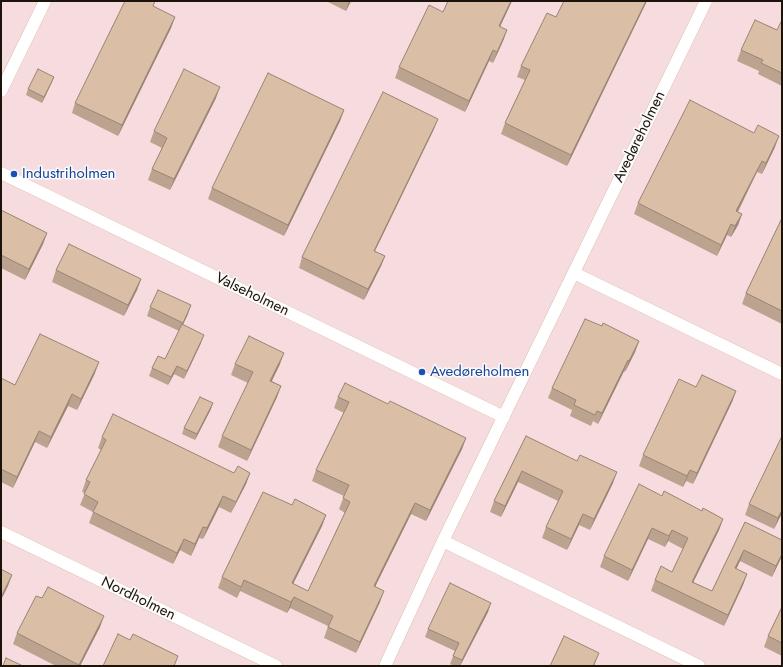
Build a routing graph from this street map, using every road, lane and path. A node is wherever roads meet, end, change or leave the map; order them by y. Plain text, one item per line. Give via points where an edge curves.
1 (45, 1) edge
2 (706, 1) edge
3 (1, 91) edge
4 (1, 173) edge
5 (574, 273) junction
6 (782, 374) edge
7 (504, 417) junction
8 (1, 532) edge
9 (443, 541) junction
10 (276, 666) edge
11 (385, 666) edge
12 (699, 666) edge

1 - 3 street
2 - 5 street, Avedøreholmen
4 - 7 street, Valseholmen
5 - 6 street
5 - 7 street, Avedøreholmen
7 - 9 street, Avedøreholmen
8 - 10 street, Nordholmen
9 - 11 street, Avedøreholmen
9 - 12 street

